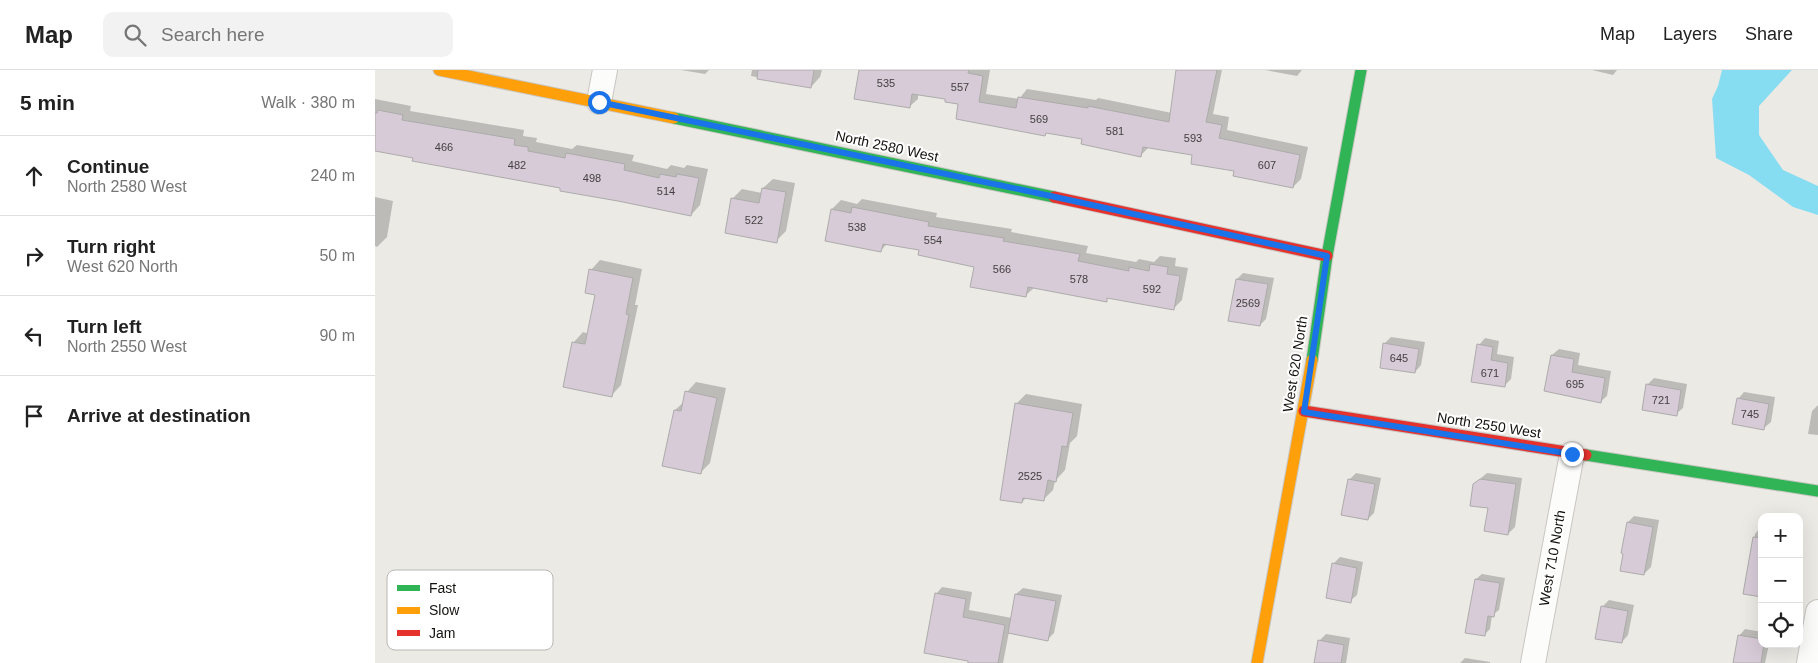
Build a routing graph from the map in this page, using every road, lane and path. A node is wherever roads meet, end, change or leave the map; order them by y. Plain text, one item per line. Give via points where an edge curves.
1 (439, 70) edge
2 (605, 70) edge
3 (1361, 70) edge
4 (599, 102) junction
5 (1327, 256) junction
6 (1304, 412) junction
7 (1572, 454) junction
8 (1818, 491) edge
9 (1818, 612) edge
10 (1257, 663) edge
11 (1533, 663) edge
12 (1809, 663) edge

1 - 4 street, North 2580 West
2 - 4 street
3 - 5 street, West 620 North
4 - 5 street, North 2580 West
5 - 6 street, West 620 North
6 - 7 street, North 2550 West
6 - 10 street, West 620 North
7 - 8 street, North 2550 West
7 - 11 street, West 710 North
9 - 12 street

